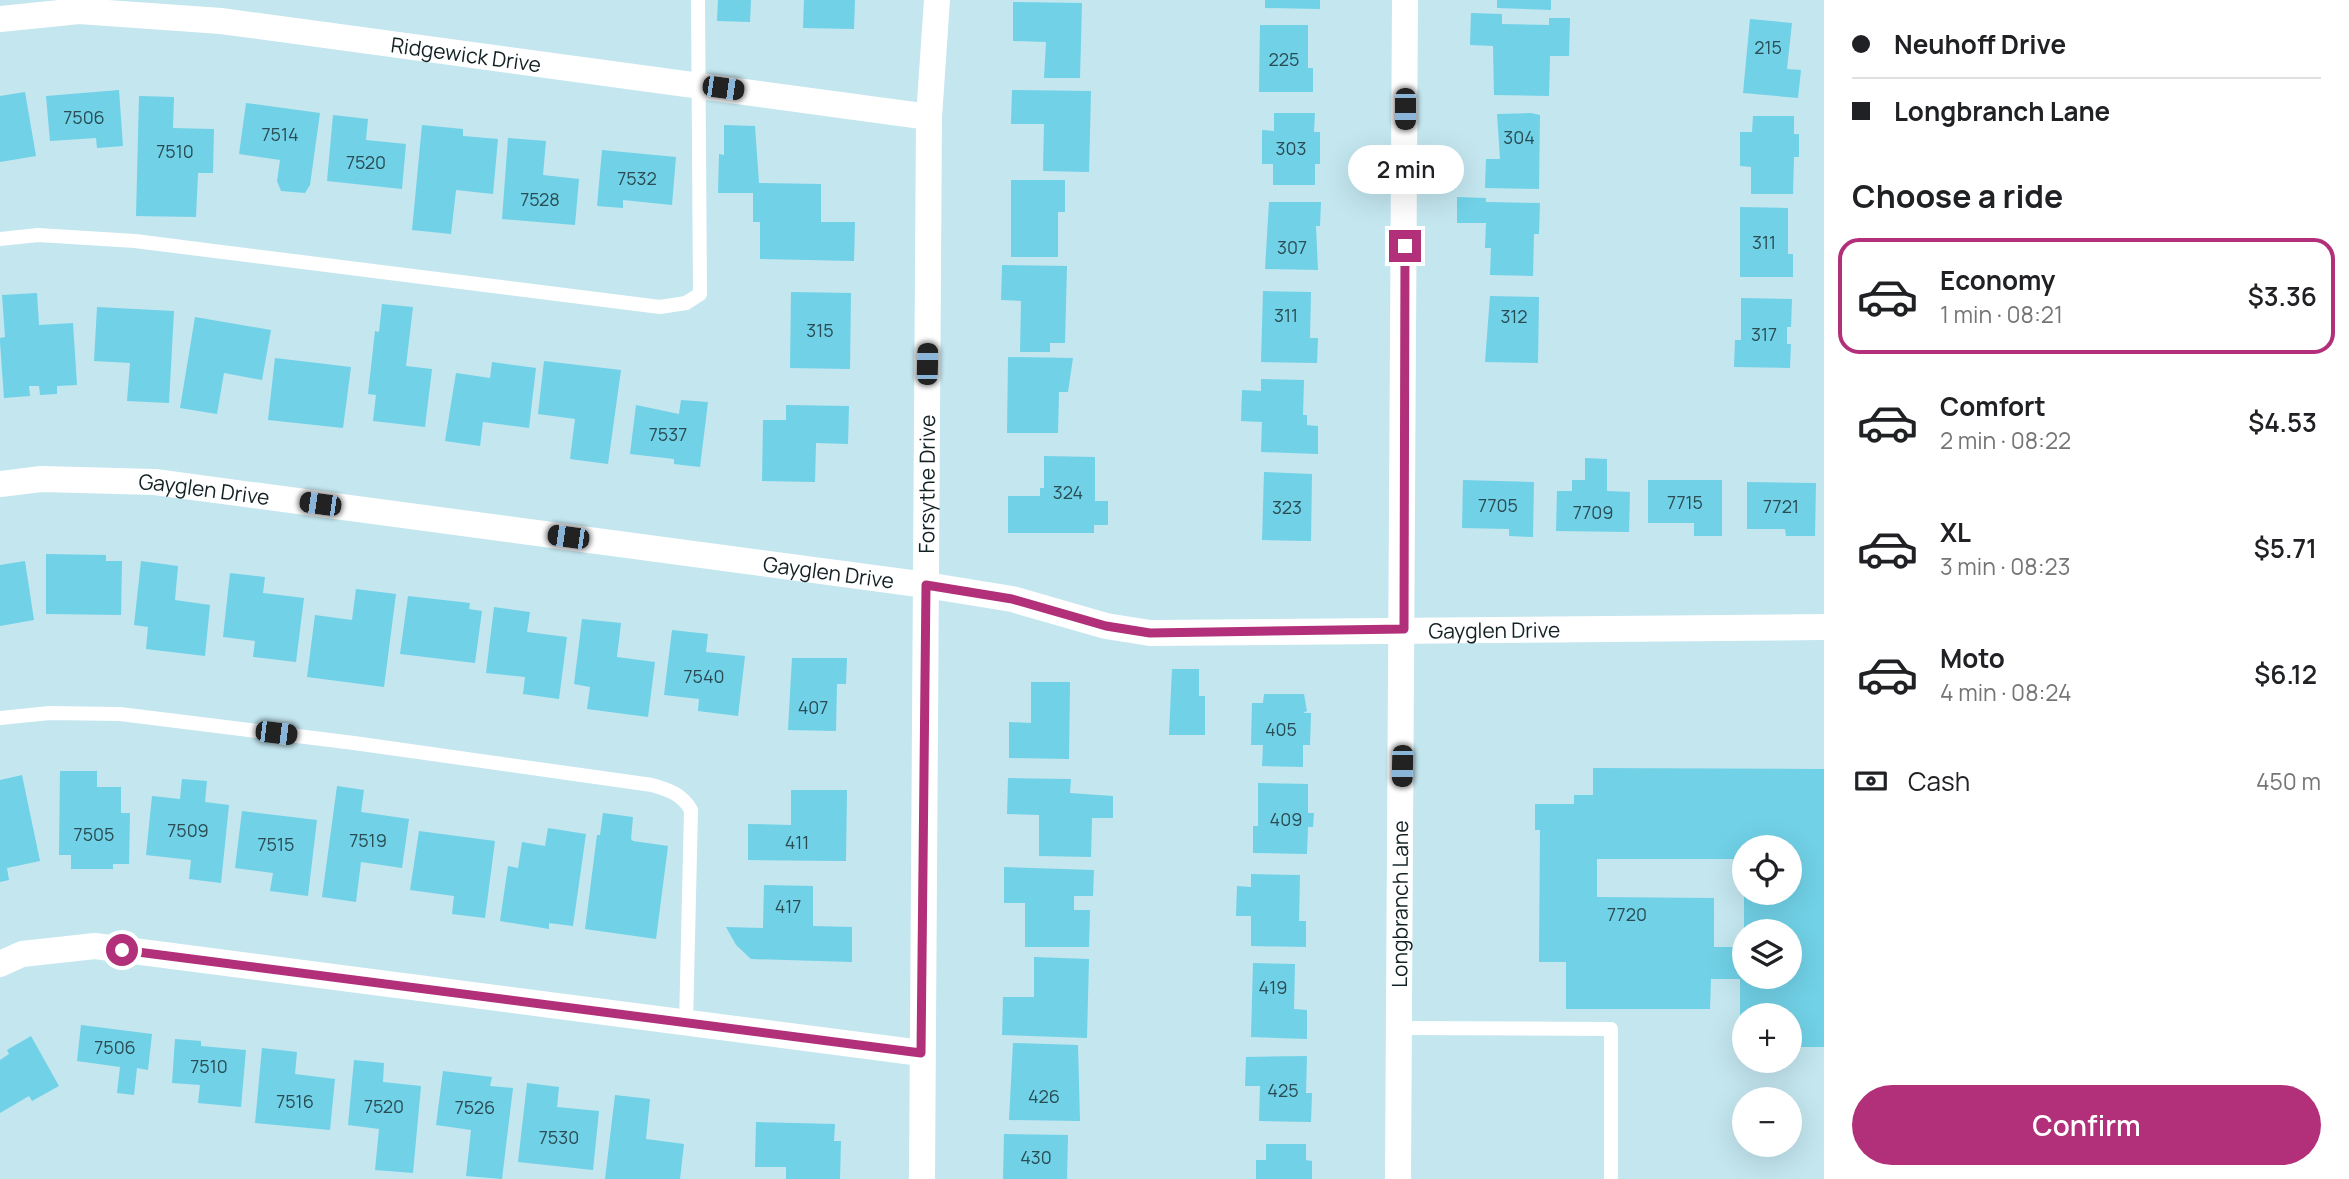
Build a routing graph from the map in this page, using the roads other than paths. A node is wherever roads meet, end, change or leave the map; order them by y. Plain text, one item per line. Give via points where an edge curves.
1 (698, 0) edge
2 (937, 0) edge
3 (1405, 0) edge
4 (0, 19) edge
5 (697, 85) junction
6 (929, 117) junction
7 (0, 239) edge
8 (0, 484) edge
9 (926, 585) junction
10 (1824, 627) edge
11 (1404, 629) junction
12 (0, 718) edge
13 (0, 964) edge
14 (686, 1025) junction
15 (1400, 1028) junction
16 (921, 1053) junction
17 (922, 1179) edge
18 (1398, 1179) edge
19 (1611, 1179) edge

1 - 5 lane
2 - 6 street, Forsythe Drive
3 - 11 street, Longbranch Lane
4 - 5 street, Ridgewick Drive via 79,12 221,21
5 - 6 street, Ridgewick Drive
5 - 7 lane via 700,294 686,303 660,307 135,241 38,235
6 - 9 street, Forsythe Drive
8 - 9 street, Gayglen Drive via 41,479 155,482
9 - 11 street, Gayglen Drive via 1012,599 1106,626 1150,633
9 - 16 street, Forsythe Drive
10 - 11 street, Gayglen Drive
11 - 15 street, Longbranch Lane
12 - 14 lane via 120,714 652,785 673,792 685,799 691,810
13 - 14 street via 22,954 95,946
14 - 16 street
15 - 18 street, Longbranch Lane
15 - 19 lane via 1611,1029
16 - 17 street, Forsythe Drive

